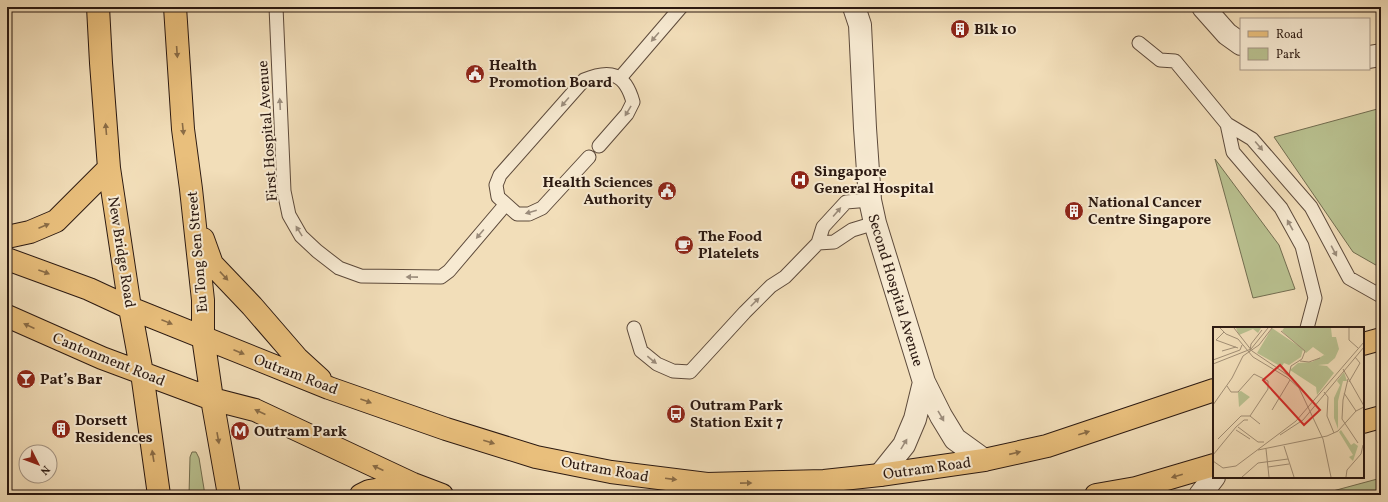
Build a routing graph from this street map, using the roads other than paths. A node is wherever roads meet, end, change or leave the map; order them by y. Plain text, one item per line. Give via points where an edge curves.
1 (98, 7) edge
2 (175, 7) edge
3 (276, 7) edge
4 (681, 7) edge
5 (854, 7) edge
6 (1203, 7) edge
7 (1139, 43) dead end
8 (1240, 43) edge
9 (1381, 55) edge
10 (1370, 57) edge
11 (620, 78) junction
12 (1227, 124) junction
13 (599, 146) dead end
14 (589, 157) dead end
15 (109, 168) junction
16 (191, 189) junction
17 (870, 200) junction
18 (506, 205) junction
19 (875, 223) junction
20 (7, 237) edge
21 (818, 243) junction
22 (7, 259) edge
23 (1381, 296) edge
24 (130, 308) junction
25 (7, 316) edge
26 (1307, 327) edge
27 (634, 328) dead end
28 (203, 337) junction
29 (1381, 339) edge
30 (1364, 344) edge
31 (142, 373) junction
32 (924, 382) junction
33 (329, 388) junction
34 (1213, 390) edge
35 (212, 399) junction
36 (1381, 417) edge
37 (1364, 422) edge
38 (984, 460) junction
39 (1213, 465) edge
40 (880, 475) junction
41 (1213, 478) edge
42 (413, 484) junction
43 (159, 495) edge
44 (229, 495) edge
45 (361, 495) edge
46 (442, 495) edge
47 (1096, 495) edge
48 (1200, 495) edge

15 -> 1 main road, New Bridge Road
2 -> 16 main road, Eu Tong Sen Street via 183,129
18 -> 3 lane, First Hospital Avenue via 441,277 360,276 339,268 317,251 301,236 289,214 284,191
4 -> 11 lane
5 - 17 street, Second Hospital Avenue via 860,25
6 - 8 street via 1227,34
7 - 12 lane via 1160,60 1175,61
9 - 10 street
11 -> 13 lane via 629,88 633,102 627,114
11 -> 18 lane via 606,73 584,80 500,175 496,185 498,197
12 -> 23 lane via 1252,139 1311,207 1349,278
26 -> 12 lane via 1315,298 1302,246 1281,208 1232,152
14 -> 18 lane via 542,208 530,214 517,214
20 -> 15 main road via 30,232 56,221
15 - 24 main road, New Bridge Road
16 - 28 main road, Eu Tong Sen Street
16 -> 33 main road via 204,245 212,264 297,358
17 - 19 street, Second Hospital Avenue
21 -> 17 lane via 823,227 846,202
19 - 21 lane via 852,230 834,242
19 - 32 street, Second Hospital Avenue
27 -> 21 lane via 641,351 657,364 673,371 690,372 745,312 771,286 785,277
22 -> 24 main road via 89,289
24 -> 28 main road, Outram Road
24 - 31 main road, New Bridge Road
31 -> 25 main road, Cantonment Road
28 -> 33 main road, Outram Road
28 - 35 main road, Eu Tong Sen Street
29 - 30 main road
31 - 35 main road, Cantonment Road
43 -> 31 main road, New Bridge Road
32 -> 38 street, Second Hospital Avenue via 955,439
40 -> 32 street, Second Hospital Avenue via 904,445 915,419
33 -> 40 main road, Outram Road via 536,457 611,472 706,484 824,481
38 -> 34 main road, Outram Road via 1047,446
42 -> 35 main road via 255,410
35 -> 44 main road, Eu Tong Sen Street
36 - 37 main road
38 - 40 main road, Outram Road
39 -> 47 main road via 1136,488
41 - 48 street
42 - 45 main road via 369,491
42 - 46 main road

